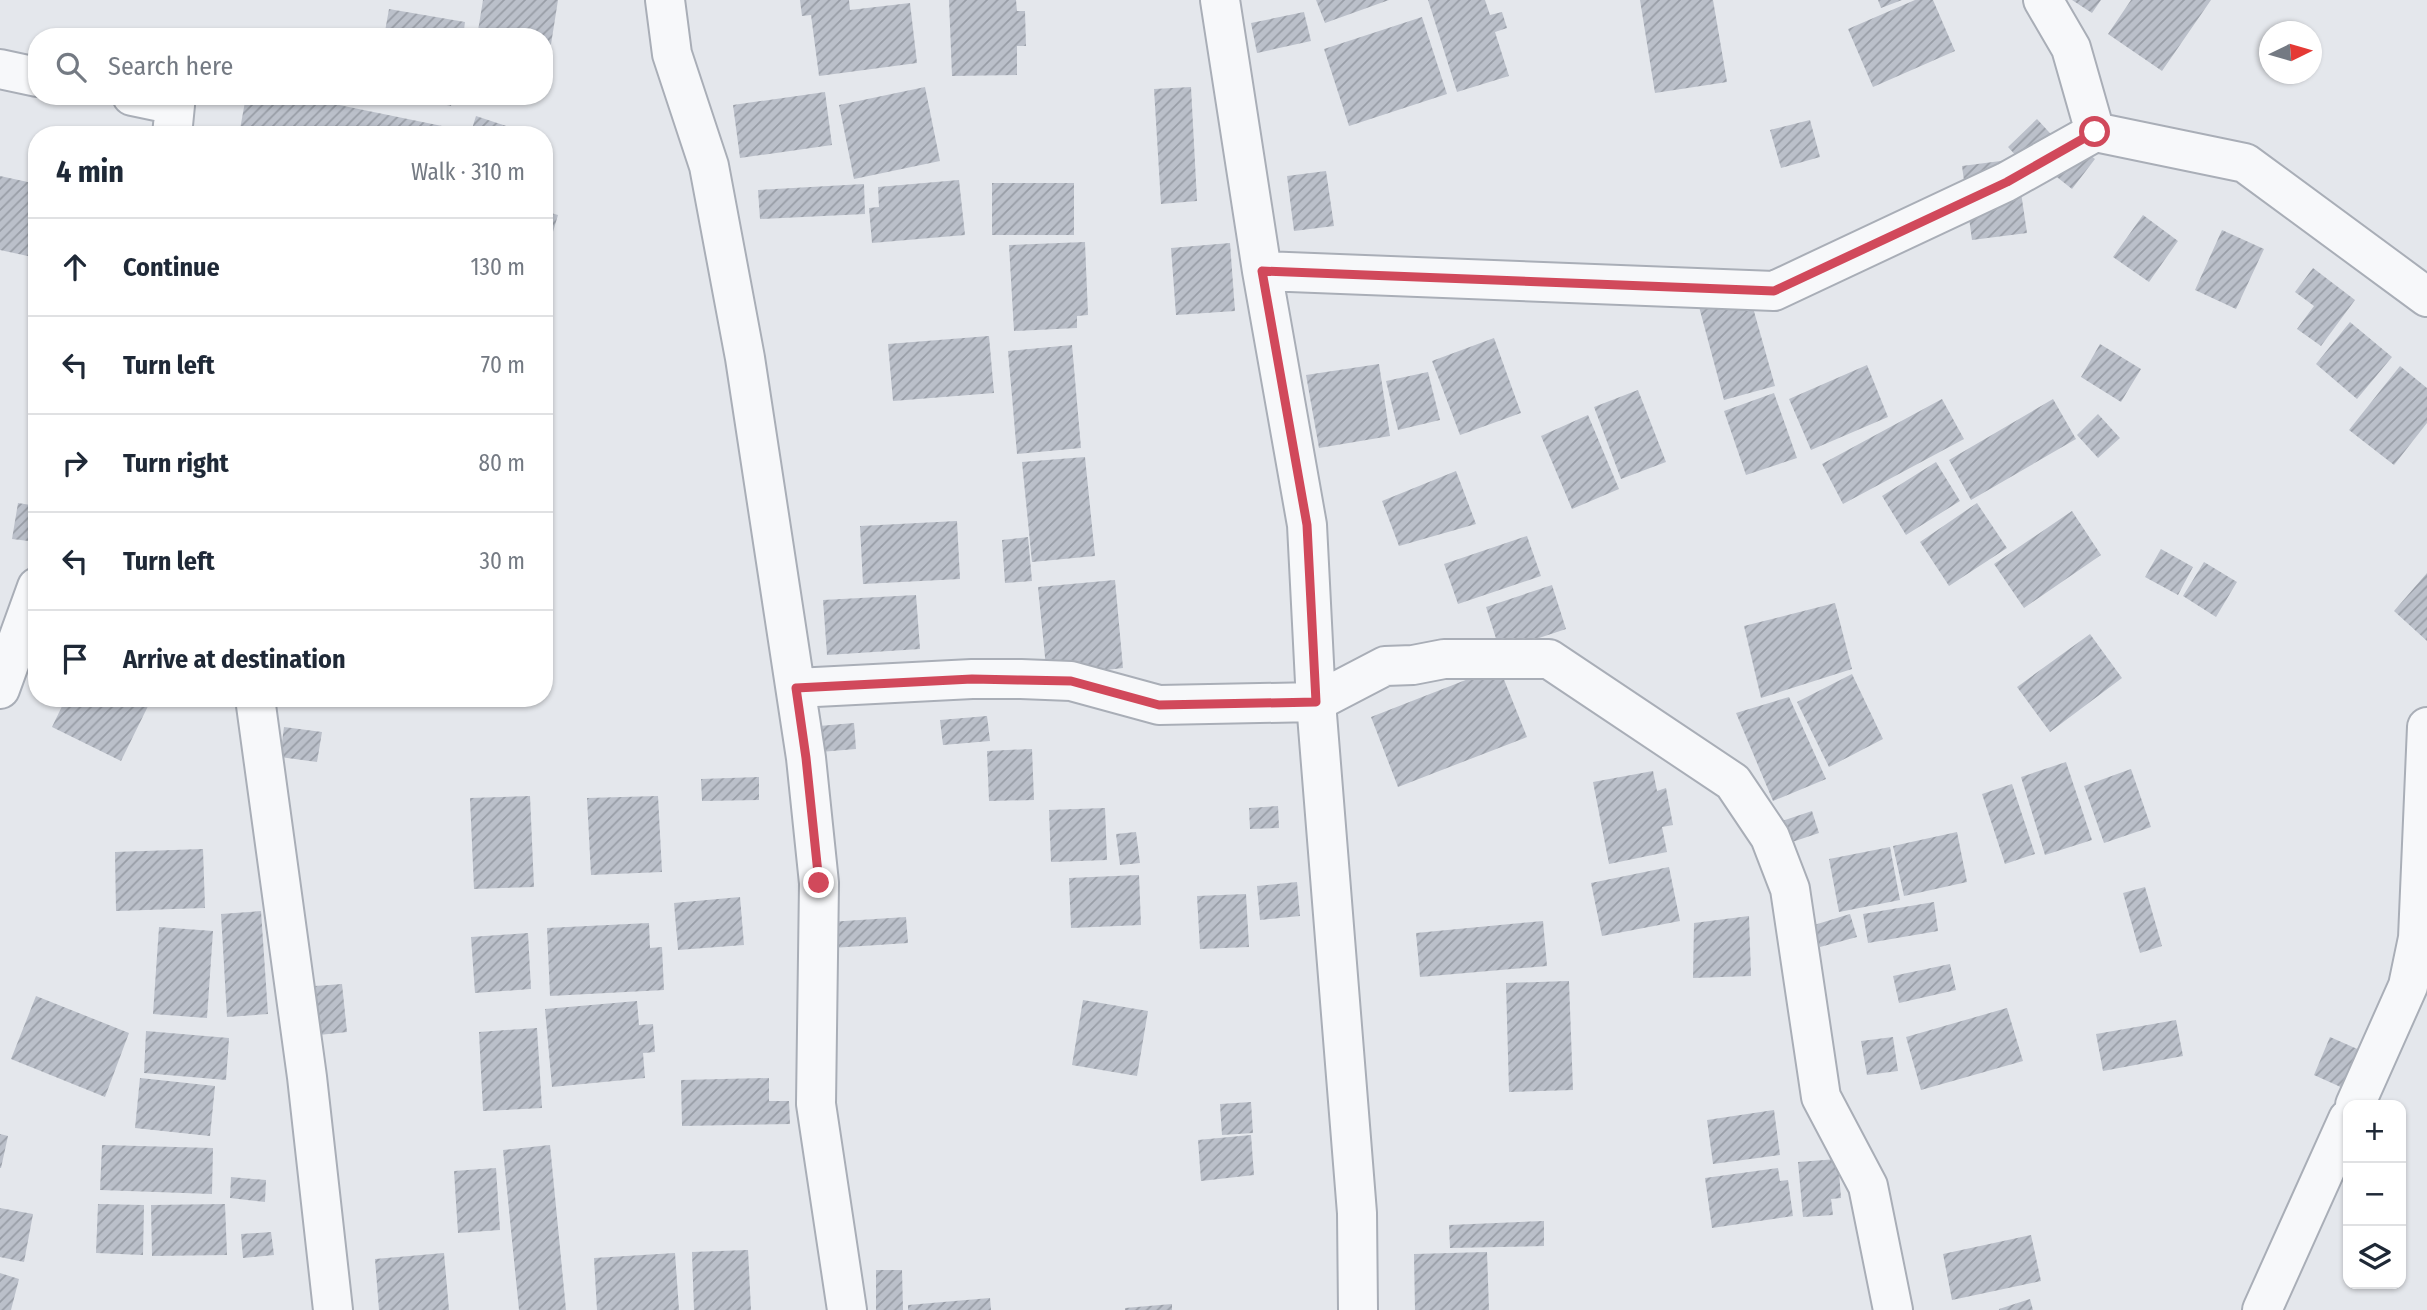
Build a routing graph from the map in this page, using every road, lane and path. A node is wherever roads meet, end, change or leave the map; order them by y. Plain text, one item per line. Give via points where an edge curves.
1 (665, 0) edge
2 (1220, 0) edge
3 (2043, 0) edge
4 (0, 69) edge
5 (28, 75) edge
6 (175, 105) edge
7 (173, 126) edge
8 (2095, 132) junction
9 (1262, 271) junction
10 (2427, 297) edge
11 (28, 612) edge
12 (796, 688) junction
13 (0, 689) edge
14 (1316, 702) junction
15 (256, 707) edge
16 (2427, 727) edge
17 (2423, 902) edge
18 (2357, 1100) edge
19 (2343, 1130) edge
20 (333, 1310) edge
21 (847, 1310) edge
22 (1358, 1310) edge
23 (1893, 1310) edge
24 (2262, 1310) edge

1 - 12 street via 673,54 709,166 745,358
2 - 9 street
3 - 8 street via 2071,48
4 - 5 street
6 - 7 street
8 - 9 street via 2007,182 1774,291
8 - 10 street via 2245,163
9 - 14 street via 1307,525
11 - 13 street
12 - 14 street via 972,679 1071,681 1159,705
12 - 21 street via 819,883 816,1104
14 - 22 street via 1357,1213
14 - 23 street via 1385,666 1444,659 1549,659 1733,782 1770,837 1790,889 1821,1097 1868,1186
15 - 20 street via 307,1077
16 - 17 street
17 - 18 street via 2408,986
19 - 24 street

